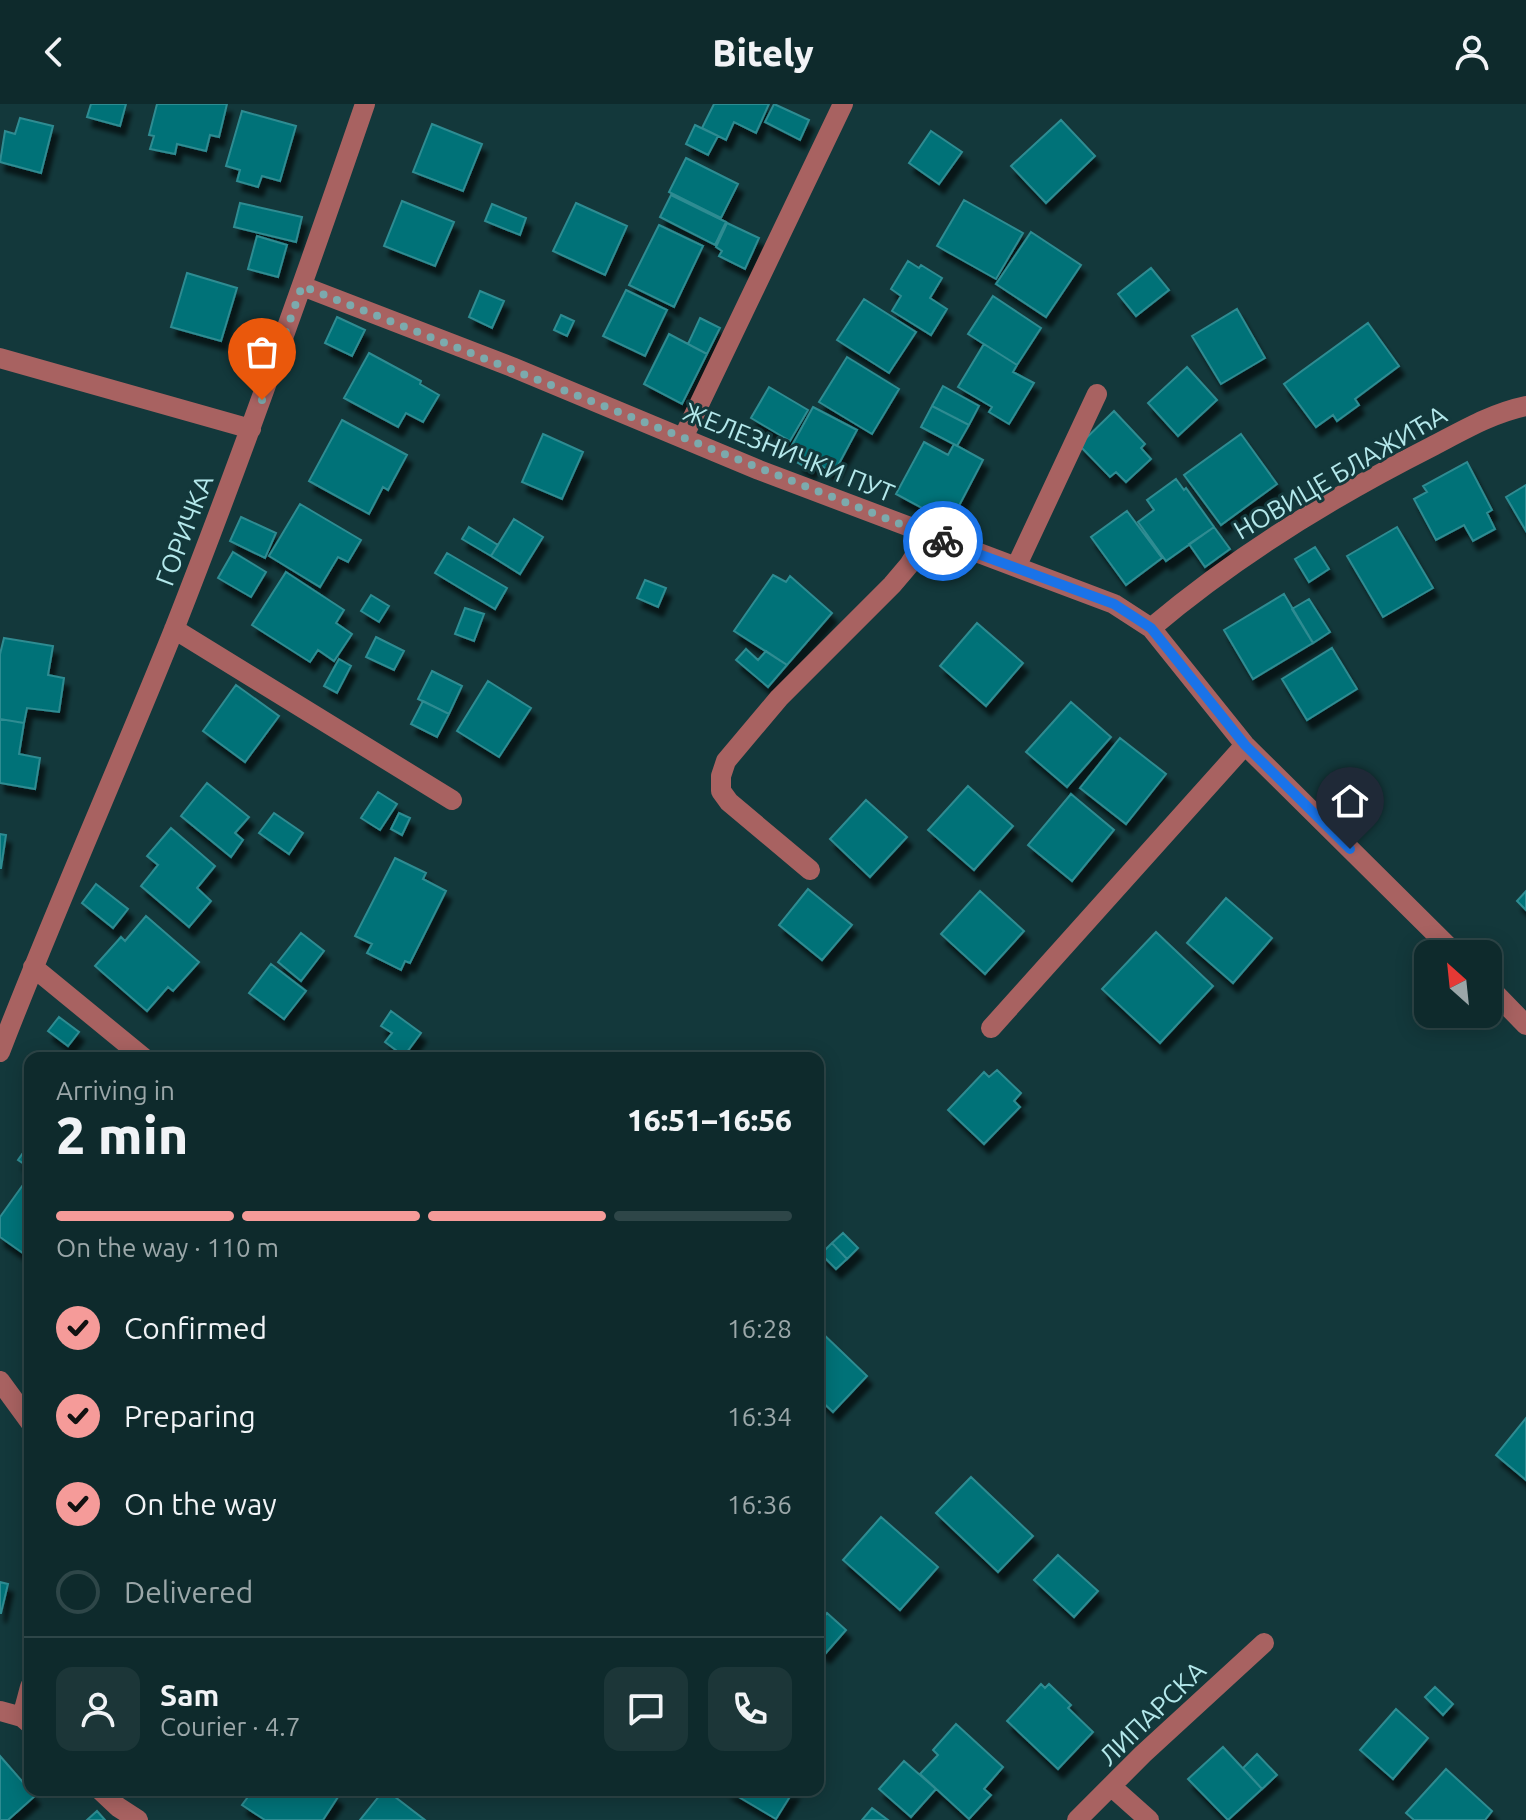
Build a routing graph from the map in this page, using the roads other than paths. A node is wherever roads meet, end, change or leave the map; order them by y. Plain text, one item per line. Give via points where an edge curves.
1 (365, 104) edge
2 (843, 104) edge
3 (302, 286) junction
4 (0, 358) edge
5 (1097, 394) dead end
6 (1526, 406) edge
7 (251, 429) junction
8 (683, 438) junction
9 (927, 536) junction
10 (1016, 567) junction
11 (1151, 628) junction
12 (174, 629) junction
13 (1245, 745) junction
14 (452, 800) dead end
15 (810, 870) dead end
16 (1442, 940) edge
17 (33, 967) junction
18 (1502, 1000) edge
19 (1526, 1025) edge
20 (991, 1028) dead end
21 (0, 1052) edge
22 (137, 1052) edge
23 (0, 1381) edge
24 (24, 1414) edge
25 (1264, 1643) dead end
26 (0, 1711) edge
27 (24, 1720) edge
28 (1112, 1787) junction
29 (108, 1796) edge
30 (138, 1820) edge
31 (1077, 1820) edge
32 (1149, 1820) edge

1 - 3 street, ГОРИЧКА
2 - 8 street
3 - 7 street, ГОРИЧКА
3 - 8 street, ЖЕЛЕЗНИЧКИ ПУТ
4 - 7 street
5 - 10 street
6 - 11 street, НОВИЦЕ БЛАЖИЋА via 1504,411 1406,460 1273,535
7 - 12 street, ГОРИЧКА
8 - 9 street, ЖЕЛЕЗНИЧКИ ПУТ
9 - 10 street, ЖЕЛЕЗНИЧКИ ПУТ
9 - 15 street via 892,585 779,698 726,761 721,791 729,802
10 - 11 street, ЖЕЛЕЗНИЧКИ ПУТ via 1114,604
11 - 13 street, ЖЕЛЕЗНИЧКИ ПУТ
12 - 14 street
12 - 17 street, ГОРИЧКА
13 - 16 street, ЖЕЛЕЗНИЧКИ ПУТ
13 - 20 street
17 - 21 street, ГОРИЧКА
17 - 22 street
18 - 19 street
23 - 24 street
25 - 28 street, ЛИПАРСКА
26 - 27 street
28 - 31 street, ЛИПАРСКА
28 - 32 street
29 - 30 street

